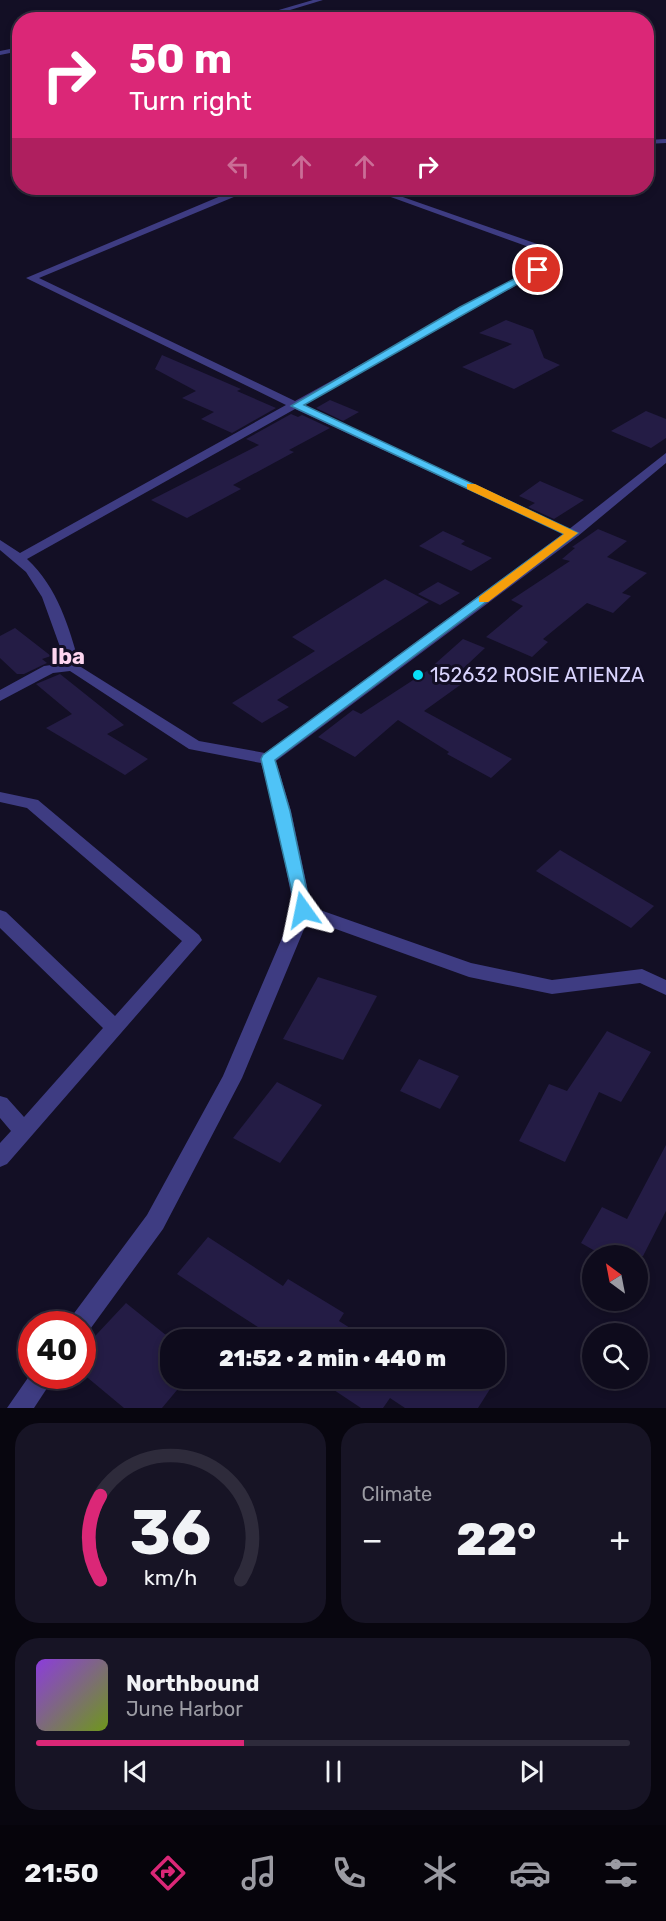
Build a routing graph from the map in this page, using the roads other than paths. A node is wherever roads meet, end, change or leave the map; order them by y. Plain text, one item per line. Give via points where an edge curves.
1 (320, 0) edge
2 (277, 12) edge
3 (231, 195) edge
4 (390, 195) edge
5 (297, 406) junction
6 (666, 457) edge
7 (573, 533) junction
8 (0, 544) edge
9 (20, 558) junction
10 (73, 666) junction
11 (0, 696) edge
12 (268, 759) junction
13 (0, 797) edge
14 (303, 910) junction
15 (0, 917) edge
16 (666, 988) edge
17 (115, 1028) junction
18 (0, 1104) edge
19 (23, 1131) junction
20 (0, 1158) edge
21 (90, 1311) edge
22 (33, 1389) edge
23 (19, 1408) edge

1 - 2 street
3 - 5 street via 31,278
4 - 5 street via 543,249 556,260
5 - 7 street
5 - 9 street
6 - 7 street
7 - 12 street
8 - 9 street
9 - 10 street via 53,600
10 - 11 street via 50,669
10 - 12 street via 194,745
12 - 14 street
13 - 17 street via 32,804 193,940
14 - 16 street via 469,970 552,987 642,976
14 - 21 street via 232,1077 155,1222
15 - 17 street
17 - 19 street
18 - 19 street
19 - 20 street
22 - 23 street

